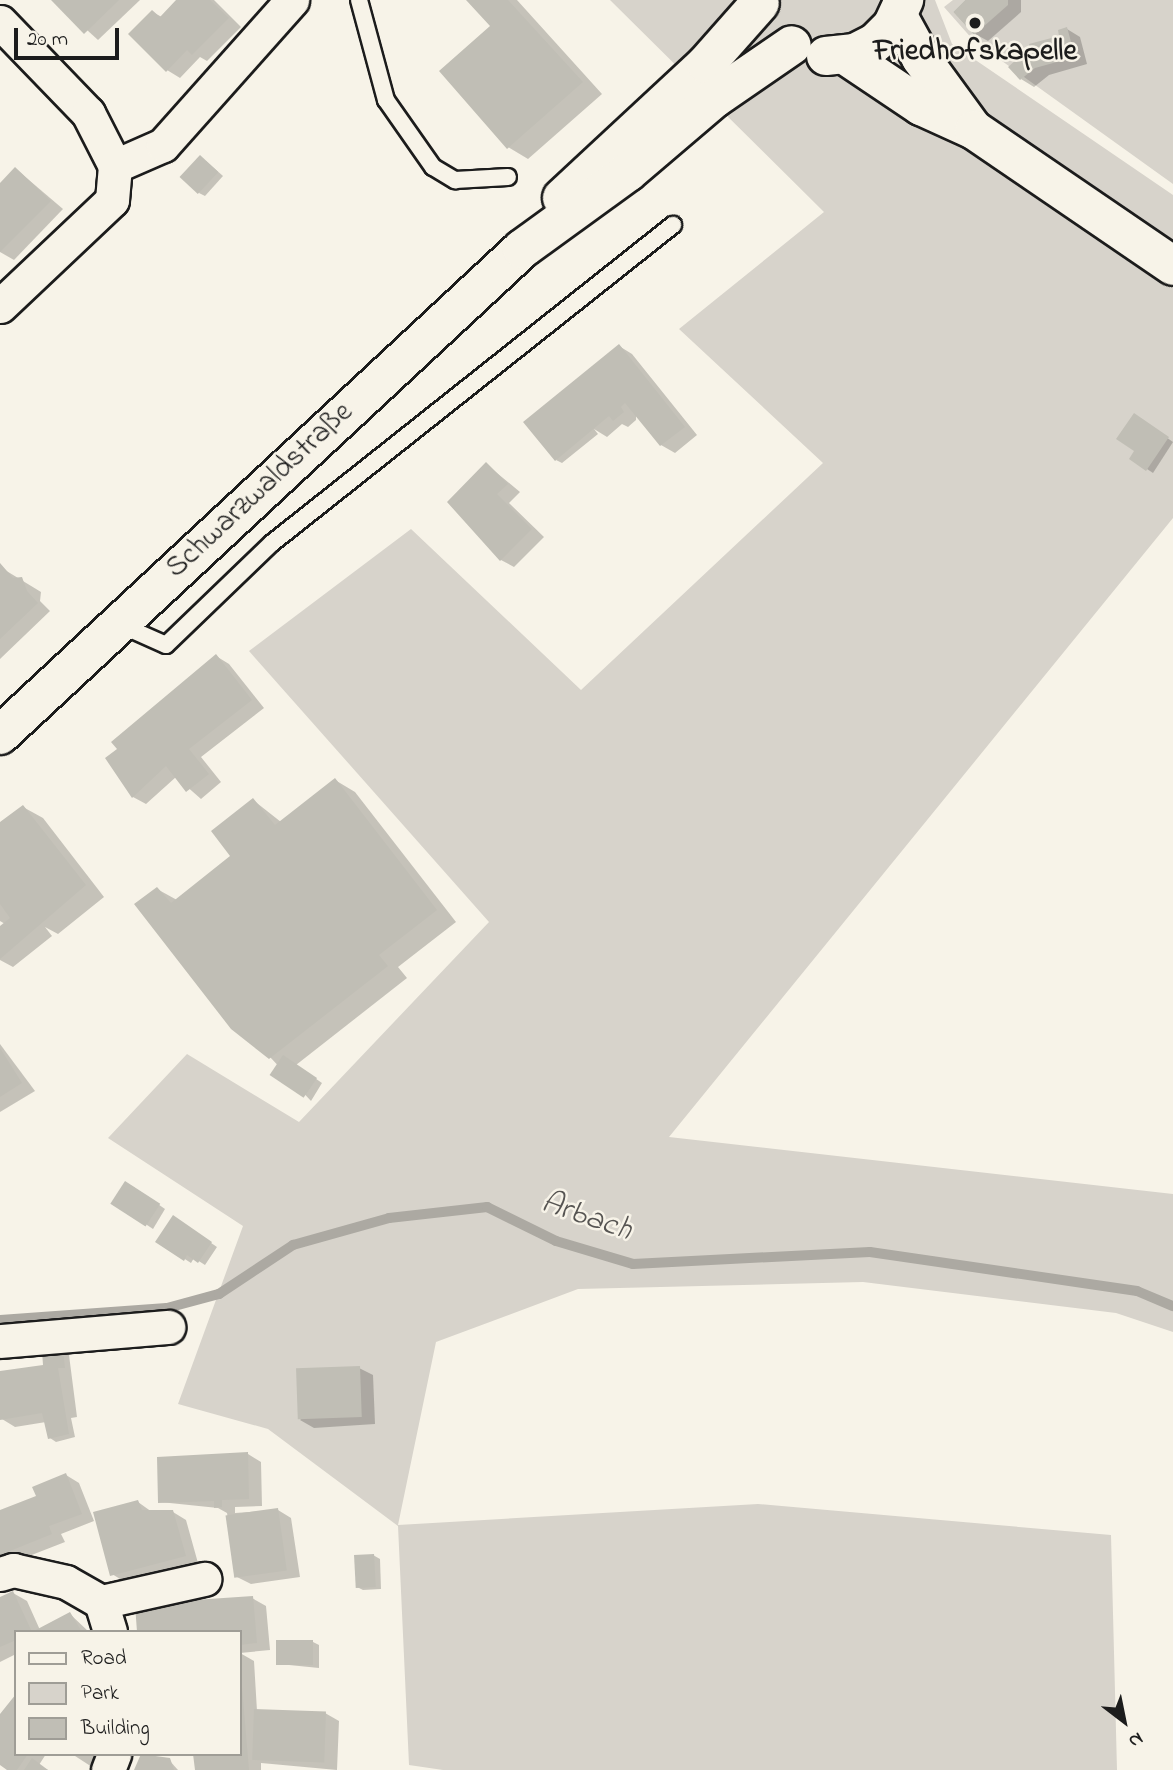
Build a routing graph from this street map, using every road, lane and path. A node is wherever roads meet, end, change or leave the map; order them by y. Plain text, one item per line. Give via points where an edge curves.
1 (292, 0) edge
2 (359, 0) edge
3 (760, 1) edge
4 (901, 8) edge
5 (0, 22) edge
6 (792, 45) junction
7 (845, 55) junction
8 (974, 130) junction
9 (116, 166) junction
10 (508, 177) dead end
11 (673, 225) dead end
12 (522, 249) junction
13 (1173, 266) edge
14 (0, 306) edge
15 (118, 624) junction
16 (0, 735) edge
17 (169, 1327) dead end
18 (0, 1341) edge
19 (0, 1574) edge
20 (204, 1579) dead end
21 (106, 1617) edge

1 - 9 street via 163,145
2 - 10 lane via 386,100 433,167 455,180
3 - 6 street via 769,23
3 - 12 street, Schwarzwaldstraße via 706,64 572,187
4 - 7 street via 875,43
4 - 8 street via 938,84
5 - 9 street via 88,113
6 - 7 street via 823,56
6 - 12 street, Schwarzwaldstraße via 715,98 628,172
7 - 8 street via 913,102
8 - 13 street
9 - 14 street via 111,200
11 - 15 lane via 272,543 166,645
12 - 15 street, Schwarzwaldstraße
15 - 16 street, Schwarzwaldstraße
17 - 18 street
19 - 21 street via 13,1570 66,1582
20 - 21 street

